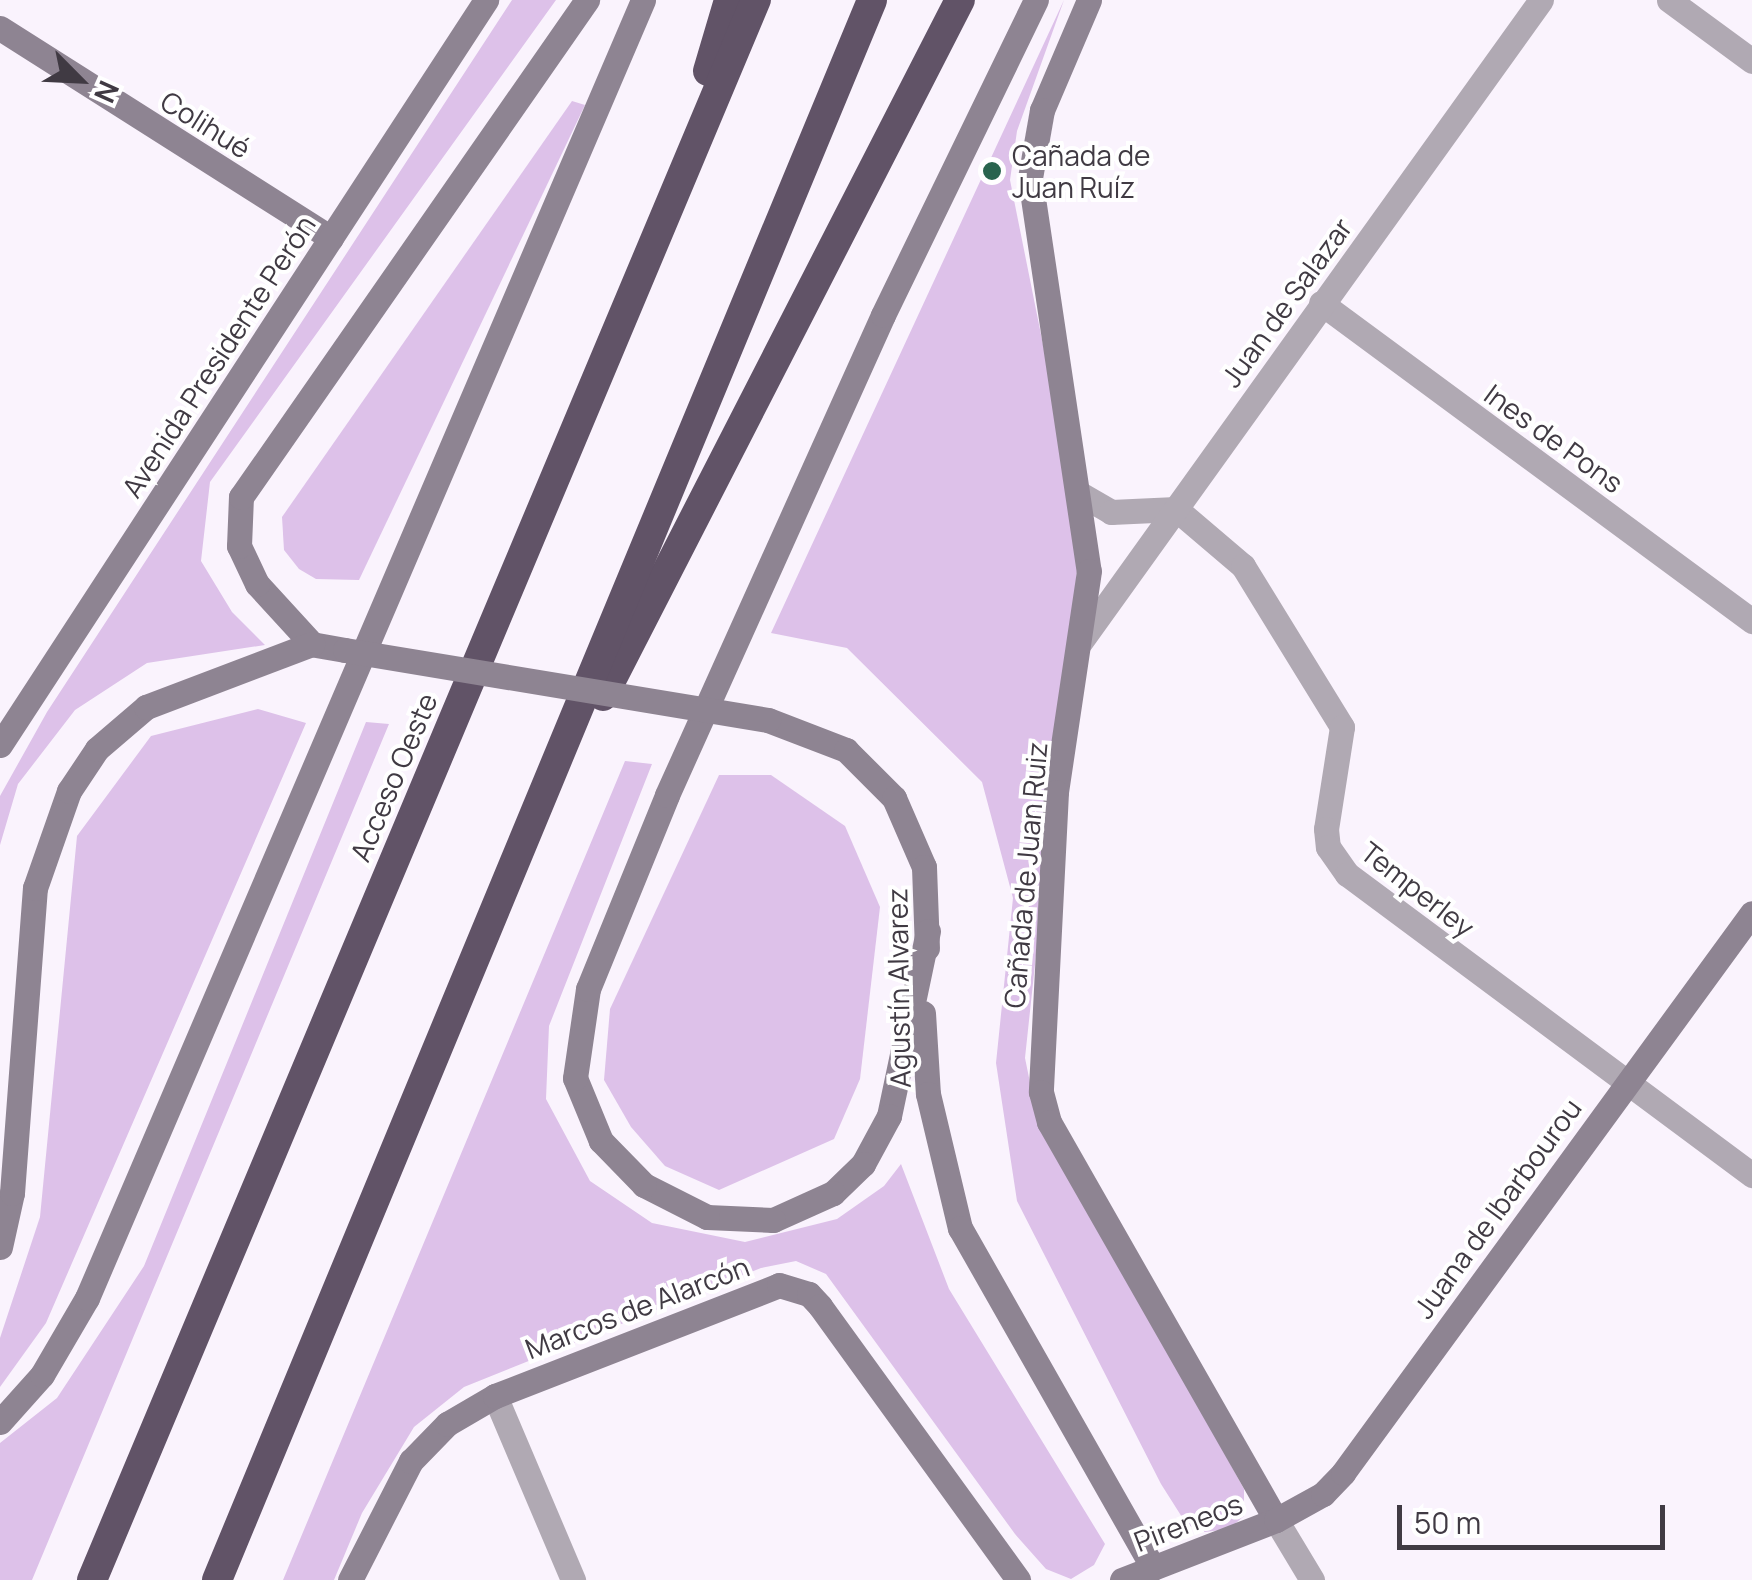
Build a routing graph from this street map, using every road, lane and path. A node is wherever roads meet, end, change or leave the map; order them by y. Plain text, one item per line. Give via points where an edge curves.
1 (486, 0) edge
2 (588, 0) edge
3 (643, 0) edge
4 (729, 0) edge
5 (756, 0) edge
6 (872, 0) edge
7 (960, 0) edge
8 (1036, 0) edge
9 (1088, 0) edge
10 (1542, 0) edge
11 (1669, 0) edge
12 (2, 34) edge
13 (1752, 62) edge
14 (660, 226) junction
15 (331, 238) junction
16 (1321, 303) junction
17 (1082, 495) junction
18 (1176, 509) junction
19 (1752, 622) edge
20 (1081, 641) junction
21 (312, 644) junction
22 (0, 745) edge
23 (518, 858) junction
24 (1752, 913) edge
25 (928, 931) junction
26 (1626, 1082) junction
27 (1752, 1175) edge
28 (0, 1247) edge
29 (495, 1396) junction
30 (0, 1422) edge
31 (1276, 1520) junction
32 (1156, 1574) edge
33 (92, 1580) edge
34 (217, 1580) edge
35 (350, 1580) edge
36 (573, 1580) edge
37 (1018, 1580) edge
38 (1122, 1580) edge
39 (1312, 1580) edge

1 - 15 main road, Avenida Presidente Perón
2 - 21 main road via 241,497 242,559 265,595
3 - 30 main road via 88,1298 42,1375
4 - 14 highway
5 - 14 highway, Acceso Oeste
6 - 23 highway
7 - 23 highway
8 - 25 main road via 883,315 666,795 588,990 576,1078 601,1141 644,1184 707,1216 773,1220 833,1193 864,1164 888,1116
9 - 17 main road, Cañada de Juan Ruiz via 1042,110 1030,178
10 - 16 street, Juan de Salazar
11 - 13 street
12 - 15 main road, Colihué
14 - 33 highway, Acceso Oeste
15 - 22 main road, Avenida Presidente Perón
16 - 18 street, Juan de Salazar
16 - 19 street, Ines de Pons
17 - 18 street via 1111,512
17 - 20 main road, Cañada de Juan Ruiz via 1089,572
18 - 20 street, Juan de Salazar
18 - 26 street, Temperley via 1243,566 1334,705 1341,750 1326,829 1335,862
20 - 31 main road, Cañada de Juan Ruiz via 1056,792 1041,1092 1049,1122
21 - 25 main road, Agustín Alvarez, bridge via 768,720 846,750 894,798 924,867
21 - 28 main road via 146,707 97,748 68,791 35,888 12,1193
23 - 34 highway
24 - 26 main road, Juana de Ibarbourou
25 - 32 main road, Agustín Alvarez via 923,1055 943,1173 960,1228
26 - 27 street, Temperley
26 - 31 main road, Juana de Ibarbourou via 1343,1473 1322,1494
29 - 35 main road, Marcos de Alarcón via 447,1424 411,1461
29 - 36 street
29 - 37 main road, Marcos de Alarcón via 751,1292 794,1287 820,1306
31 - 32 main road, Pireneos
31 - 39 street, Cañada de Juan Ruiz
32 - 38 main road, Pireneos

